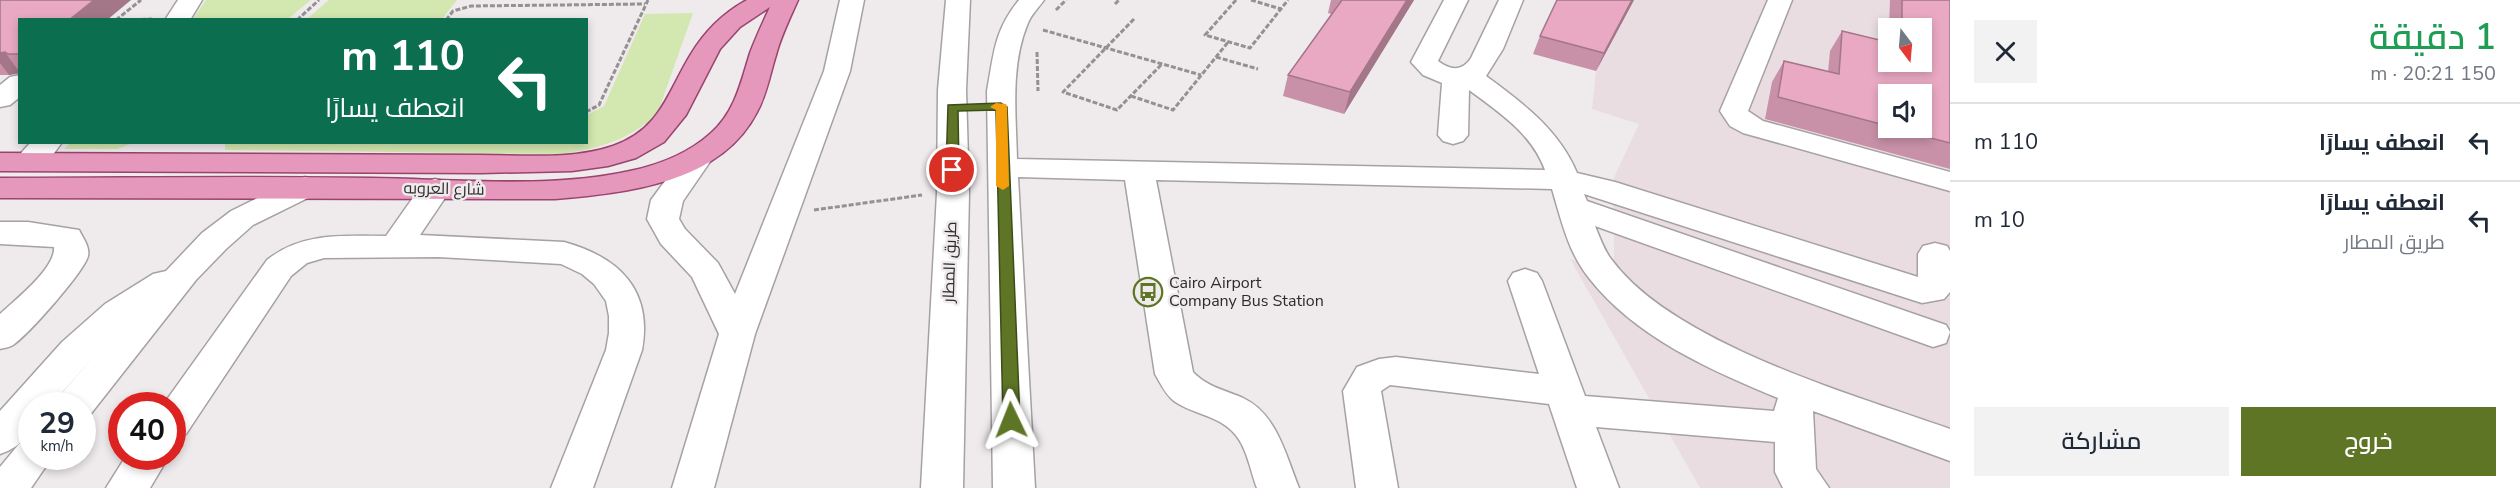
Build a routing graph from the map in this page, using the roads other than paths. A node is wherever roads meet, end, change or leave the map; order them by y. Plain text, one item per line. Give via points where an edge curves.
1 (190, 0) edge
2 (766, 0) edge
3 (786, 0) edge
4 (852, 0) edge
5 (958, 0) edge
6 (1456, 0) edge
7 (1511, 0) edge
8 (1780, 0) edge
9 (1044, 12) edge
10 (169, 18) edge
11 (1462, 76) junction
12 (18, 85) edge
13 (0, 99) edge
14 (952, 107) junction
15 (1001, 107) junction
16 (1453, 135) dead end
17 (25, 155) edge
18 (699, 156) junction
19 (1139, 170) junction
20 (1003, 181) junction
21 (1950, 182) edge
22 (305, 187) junction
23 (0, 188) edge
24 (435, 189) junction
25 (953, 192) junction
26 (1568, 194) junction
27 (0, 233) edge
28 (396, 246) junction
29 (1935, 254) dead end
30 (183, 272) junction
31 (1525, 281) dead end
32 (737, 334) junction
33 (1933, 334) dead end
34 (0, 336) edge
35 (1792, 386) junction
36 (86, 392) edge
37 (1567, 400) junction
38 (186, 403) edge
39 (1794, 428) junction
40 (0, 438) edge
41 (1950, 445) edge
42 (22, 470) edge
43 (139, 470) edge
44 (7, 488) edge
45 (127, 488) edge
46 (572, 488) edge
47 (693, 488) edge
48 (942, 488) edge
49 (1014, 488) edge
50 (1278, 488) edge
51 (1377, 488) edge
52 (1598, 488) edge
53 (1808, 488) edge

1 - 10 street
2 - 17 main road, شارع العروبه via 736,17 719,33 659,134 614,155 575,163 540,164
3 - 18 main road, شارع العروبه via 774,22 749,103 738,123
4 - 32 street via 837,71
5 - 14 street, طريق المطار
6 - 11 street via 1424,62 1430,69
7 - 11 street via 1481,64
8 - 21 street via 1734,111 1740,120 1753,127
9 - 15 street via 1016,20 1003,71
11 - 16 street
11 - 26 street via 1503,102 1542,138 1552,151
12 - 13 street
14 - 15 street
14 - 25 street, طريق المطار
15 - 20 street
18 - 24 main road, شارع العروبه via 631,180 581,188
18 - 32 street via 667,200 663,219 673,236 706,271
19 - 20 street
19 - 26 street
19 - 50 street via 1174,374 1178,383 1193,394 1237,412 1248,422
20 - 25 street
20 - 49 street
22 - 23 main road, شارع العروبه
22 - 24 main road, شارع العروبه
22 - 30 street via 242,218
24 - 28 street
25 - 48 street, طريق المطار
26 - 29 street via 1605,189 1922,291 1935,288
26 - 33 street
26 - 35 street via 1580,231 1599,268 1629,300 1692,342
27 - 34 street via 67,238 71,257
28 - 38 street via 324,247 285,261
28 - 46 street via 564,253 598,266 615,285 625,304 625,348
30 - 36 street
30 - 40 street via 101,325
31 - 37 street
32 - 47 street
35 - 39 street
35 - 41 street
37 - 39 street
37 - 51 street via 1396,371 1371,376 1362,391
37 - 52 street
39 - 53 street via 1796,472
42 - 44 street
43 - 45 street

